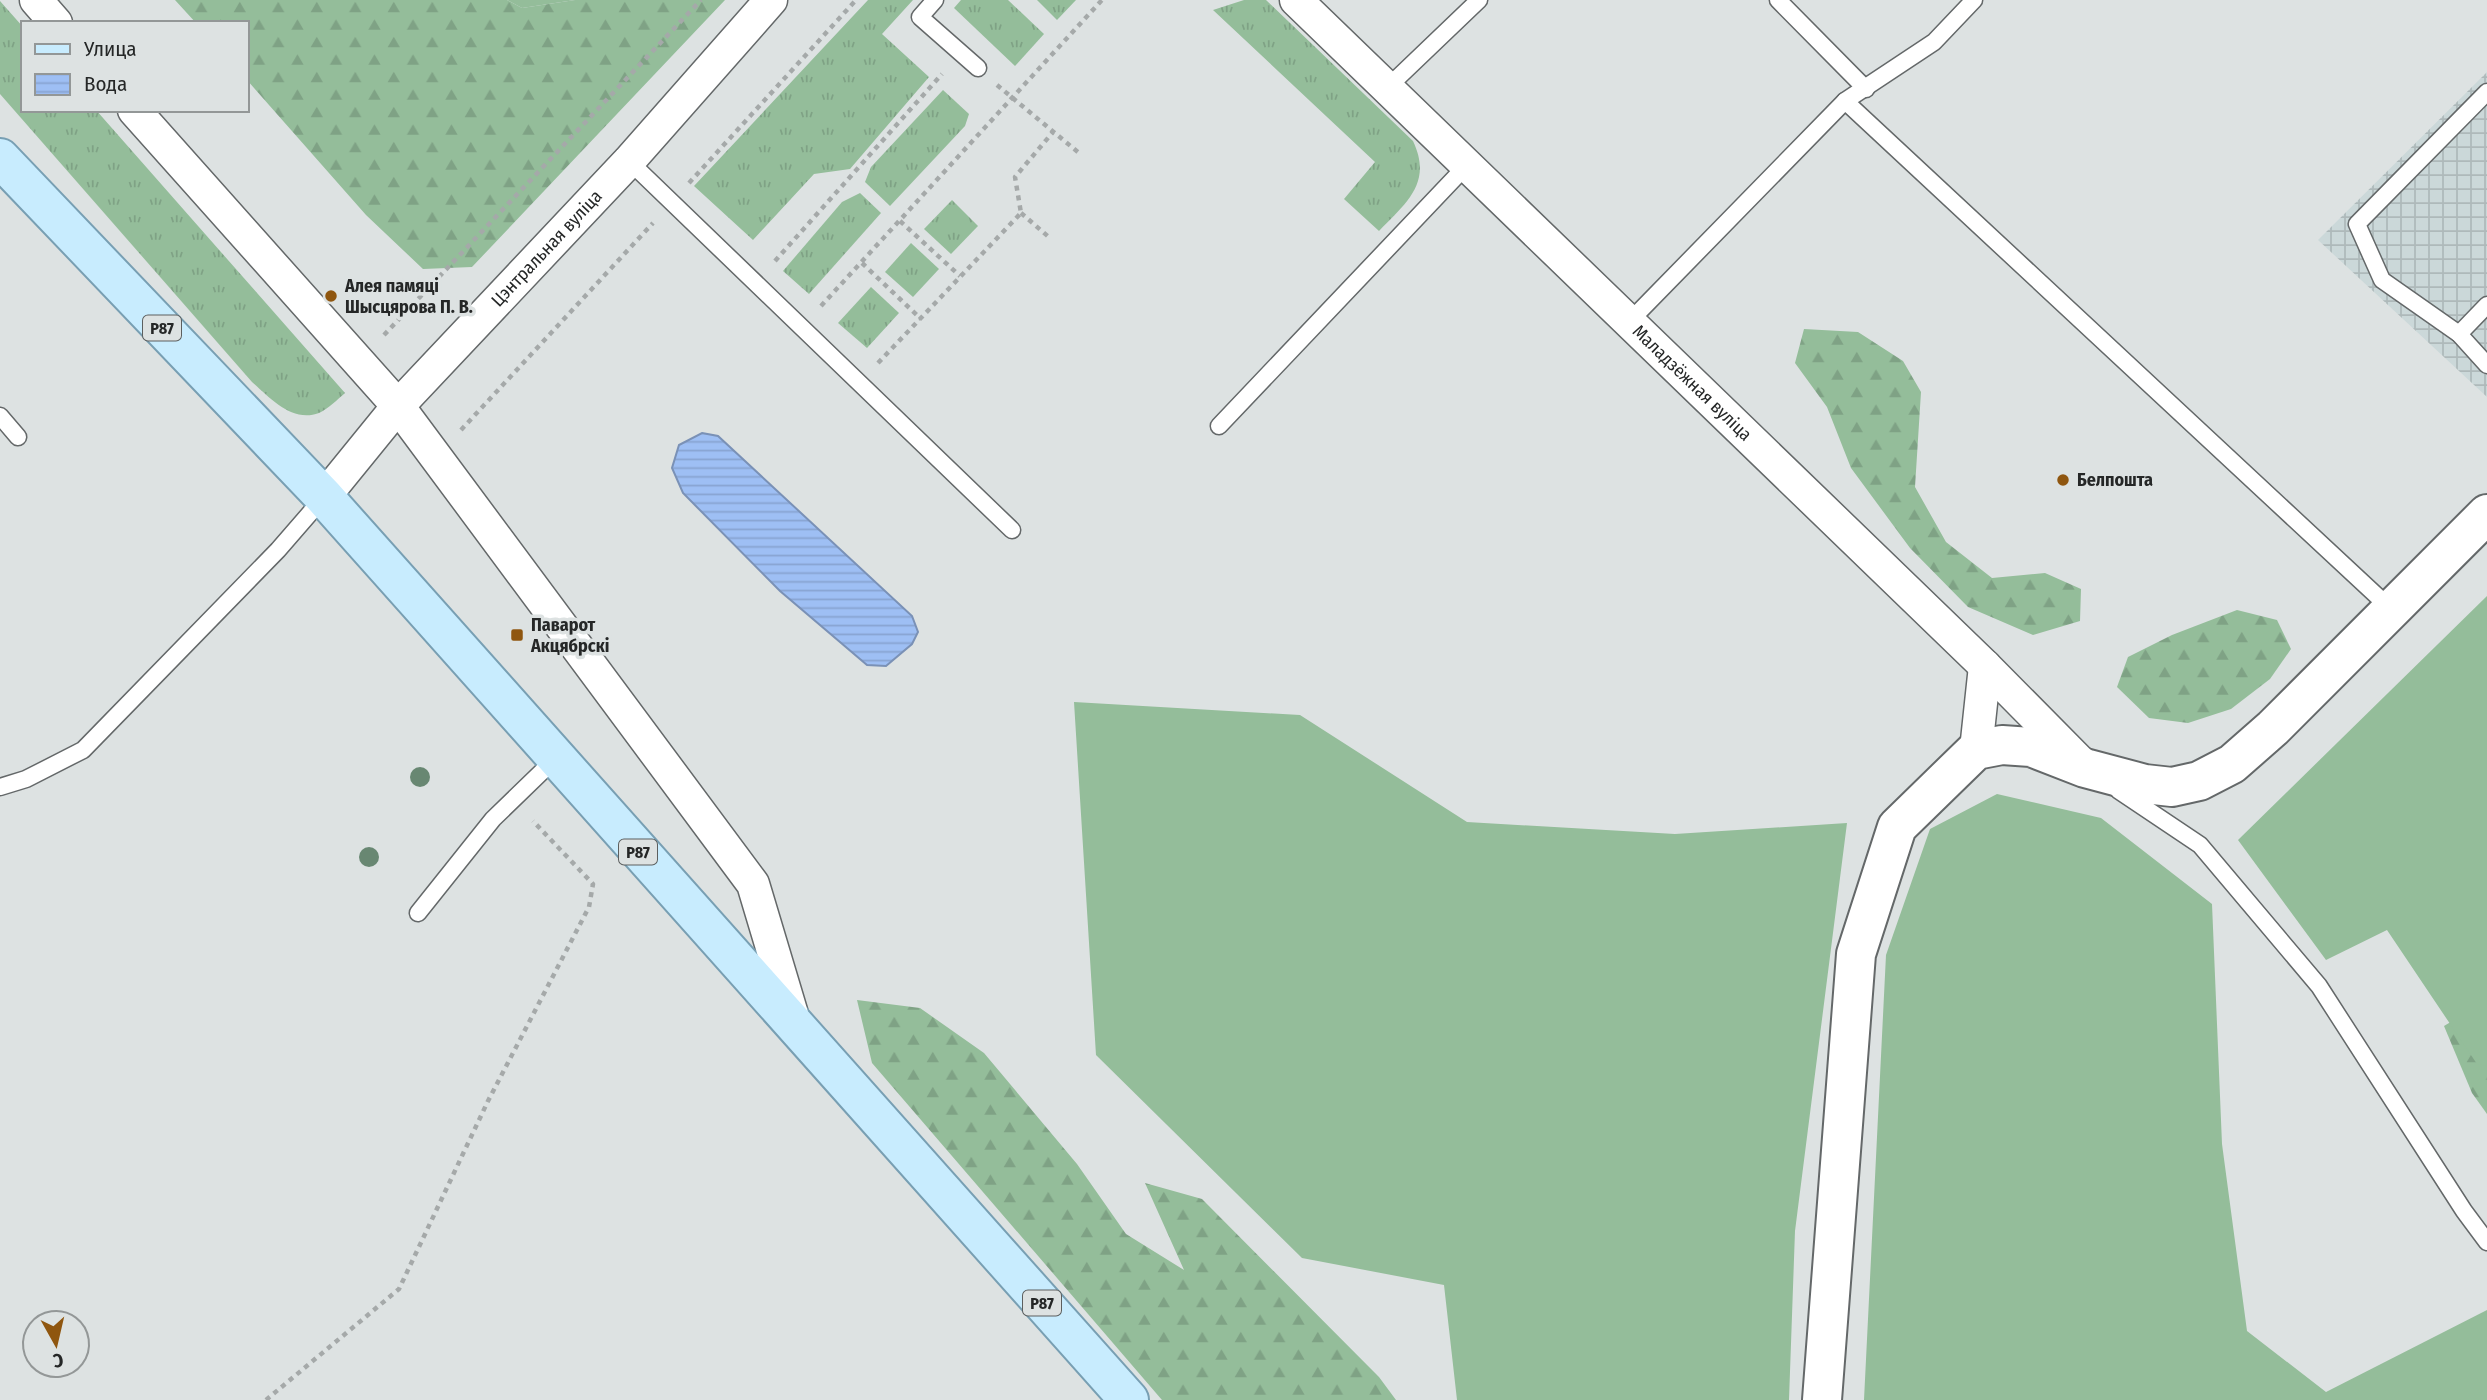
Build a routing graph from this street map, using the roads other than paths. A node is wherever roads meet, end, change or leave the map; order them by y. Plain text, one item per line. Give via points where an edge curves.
1 (36, 0) edge
2 (771, 0) edge
3 (935, 0) edge
4 (1296, 0) edge
5 (1479, 0) edge
6 (1778, 0) edge
7 (1974, 0) edge
8 (54, 21) edge
9 (978, 68) road end
10 (1387, 88) junction
11 (1866, 89) junction
12 (2487, 92) edge
13 (1845, 101) junction
14 (136, 112) edge
15 (0, 158) edge
16 (629, 161) junction
17 (1467, 165) junction
18 (2487, 304) edge
19 (1628, 323) junction
20 (2459, 334) junction
21 (2487, 365) edge
22 (398, 406) junction
23 (0, 416) edge
24 (1219, 426) dead end
25 (18, 437) dead end
26 (324, 497) junction
27 (2487, 514) edge
28 (1013, 530) dead end
29 (2391, 610) junction
30 (1985, 666) junction
31 (1976, 750) junction
32 (556, 758) junction
33 (2085, 768) junction
34 (0, 787) edge
35 (418, 913) dead end
36 (794, 1021) junction
37 (2487, 1242) edge
38 (1129, 1400) edge
39 (1822, 1400) edge

1 - 8 street
2 - 16 street, Цэнтральная вуліца
3 - 9 lane via 920,17
4 - 10 street, Маладзёжная вуліца
5 - 10 lane
6 - 11 lane
7 - 11 lane via 1934,42
10 - 17 street, Маладзёжная вуліца
11 - 13 lane
12 - 20 lane via 2357,224 2382,280
13 - 19 lane
13 - 29 lane
14 - 22 street
15 - 26 main road, Р87
16 - 22 street, Цэнтральная вуліца
16 - 28 lane
17 - 19 street, Маладзёжная вуліца
17 - 24 lane
18 - 20 lane
19 - 30 street, Маладзёжная вуліца
20 - 21 lane
22 - 26 street, Цэнтральная вуліца
22 - 36 street via 753,884
23 - 25 lane
26 - 32 main road, Р87
26 - 34 lane via 83,750
27 - 29 street
29 - 33 street via 2232,764 2199,781 2172,786
30 - 31 street
30 - 33 street, Маладзёжная вуліца
31 - 33 street via 2002,745 2031,747
31 - 39 street via 1897,827 1856,954
32 - 35 lane via 493,819
32 - 36 main road, Р87
33 - 37 lane via 2200,845 2319,986
36 - 38 main road, Р87

